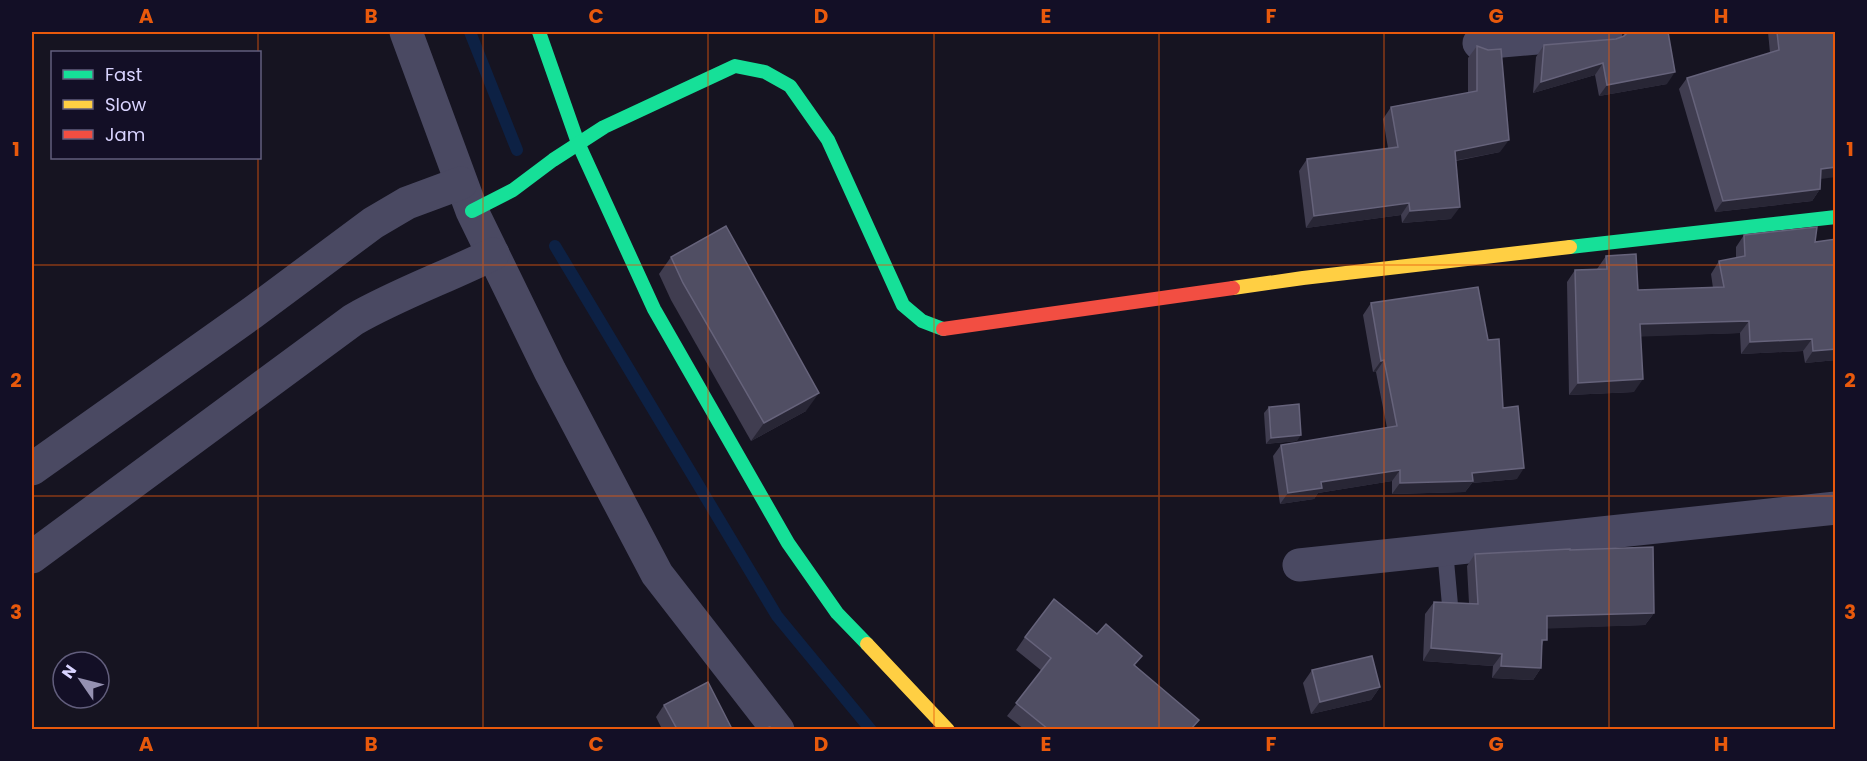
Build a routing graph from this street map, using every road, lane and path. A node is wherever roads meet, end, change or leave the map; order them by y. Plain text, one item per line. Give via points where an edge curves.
1 (406, 32) edge
2 (539, 32) edge
3 (1606, 32) edge
4 (1479, 43) dead end
5 (578, 143) junction
6 (467, 197) junction
7 (1836, 217) edge
8 (493, 254) junction
9 (32, 469) edge
10 (1836, 508) edge
11 (1445, 550) junction
12 (32, 556) edge
13 (1299, 565) dead end
14 (1450, 605) edge
15 (778, 729) edge
16 (948, 729) edge

1 - 6 street
2 - 5 street
3 - 4 street
5 - 6 street via 513,190
5 - 7 street via 735,66 765,72 790,86 828,140 903,304 918,320 945,329 1302,278
5 - 16 street via 654,309 788,543 837,613
6 - 8 street
6 - 9 street via 408,203 373,223 252,314
8 - 12 street via 382,303 353,320
8 - 15 street via 657,574
10 - 11 street
11 - 13 street
11 - 14 lane

